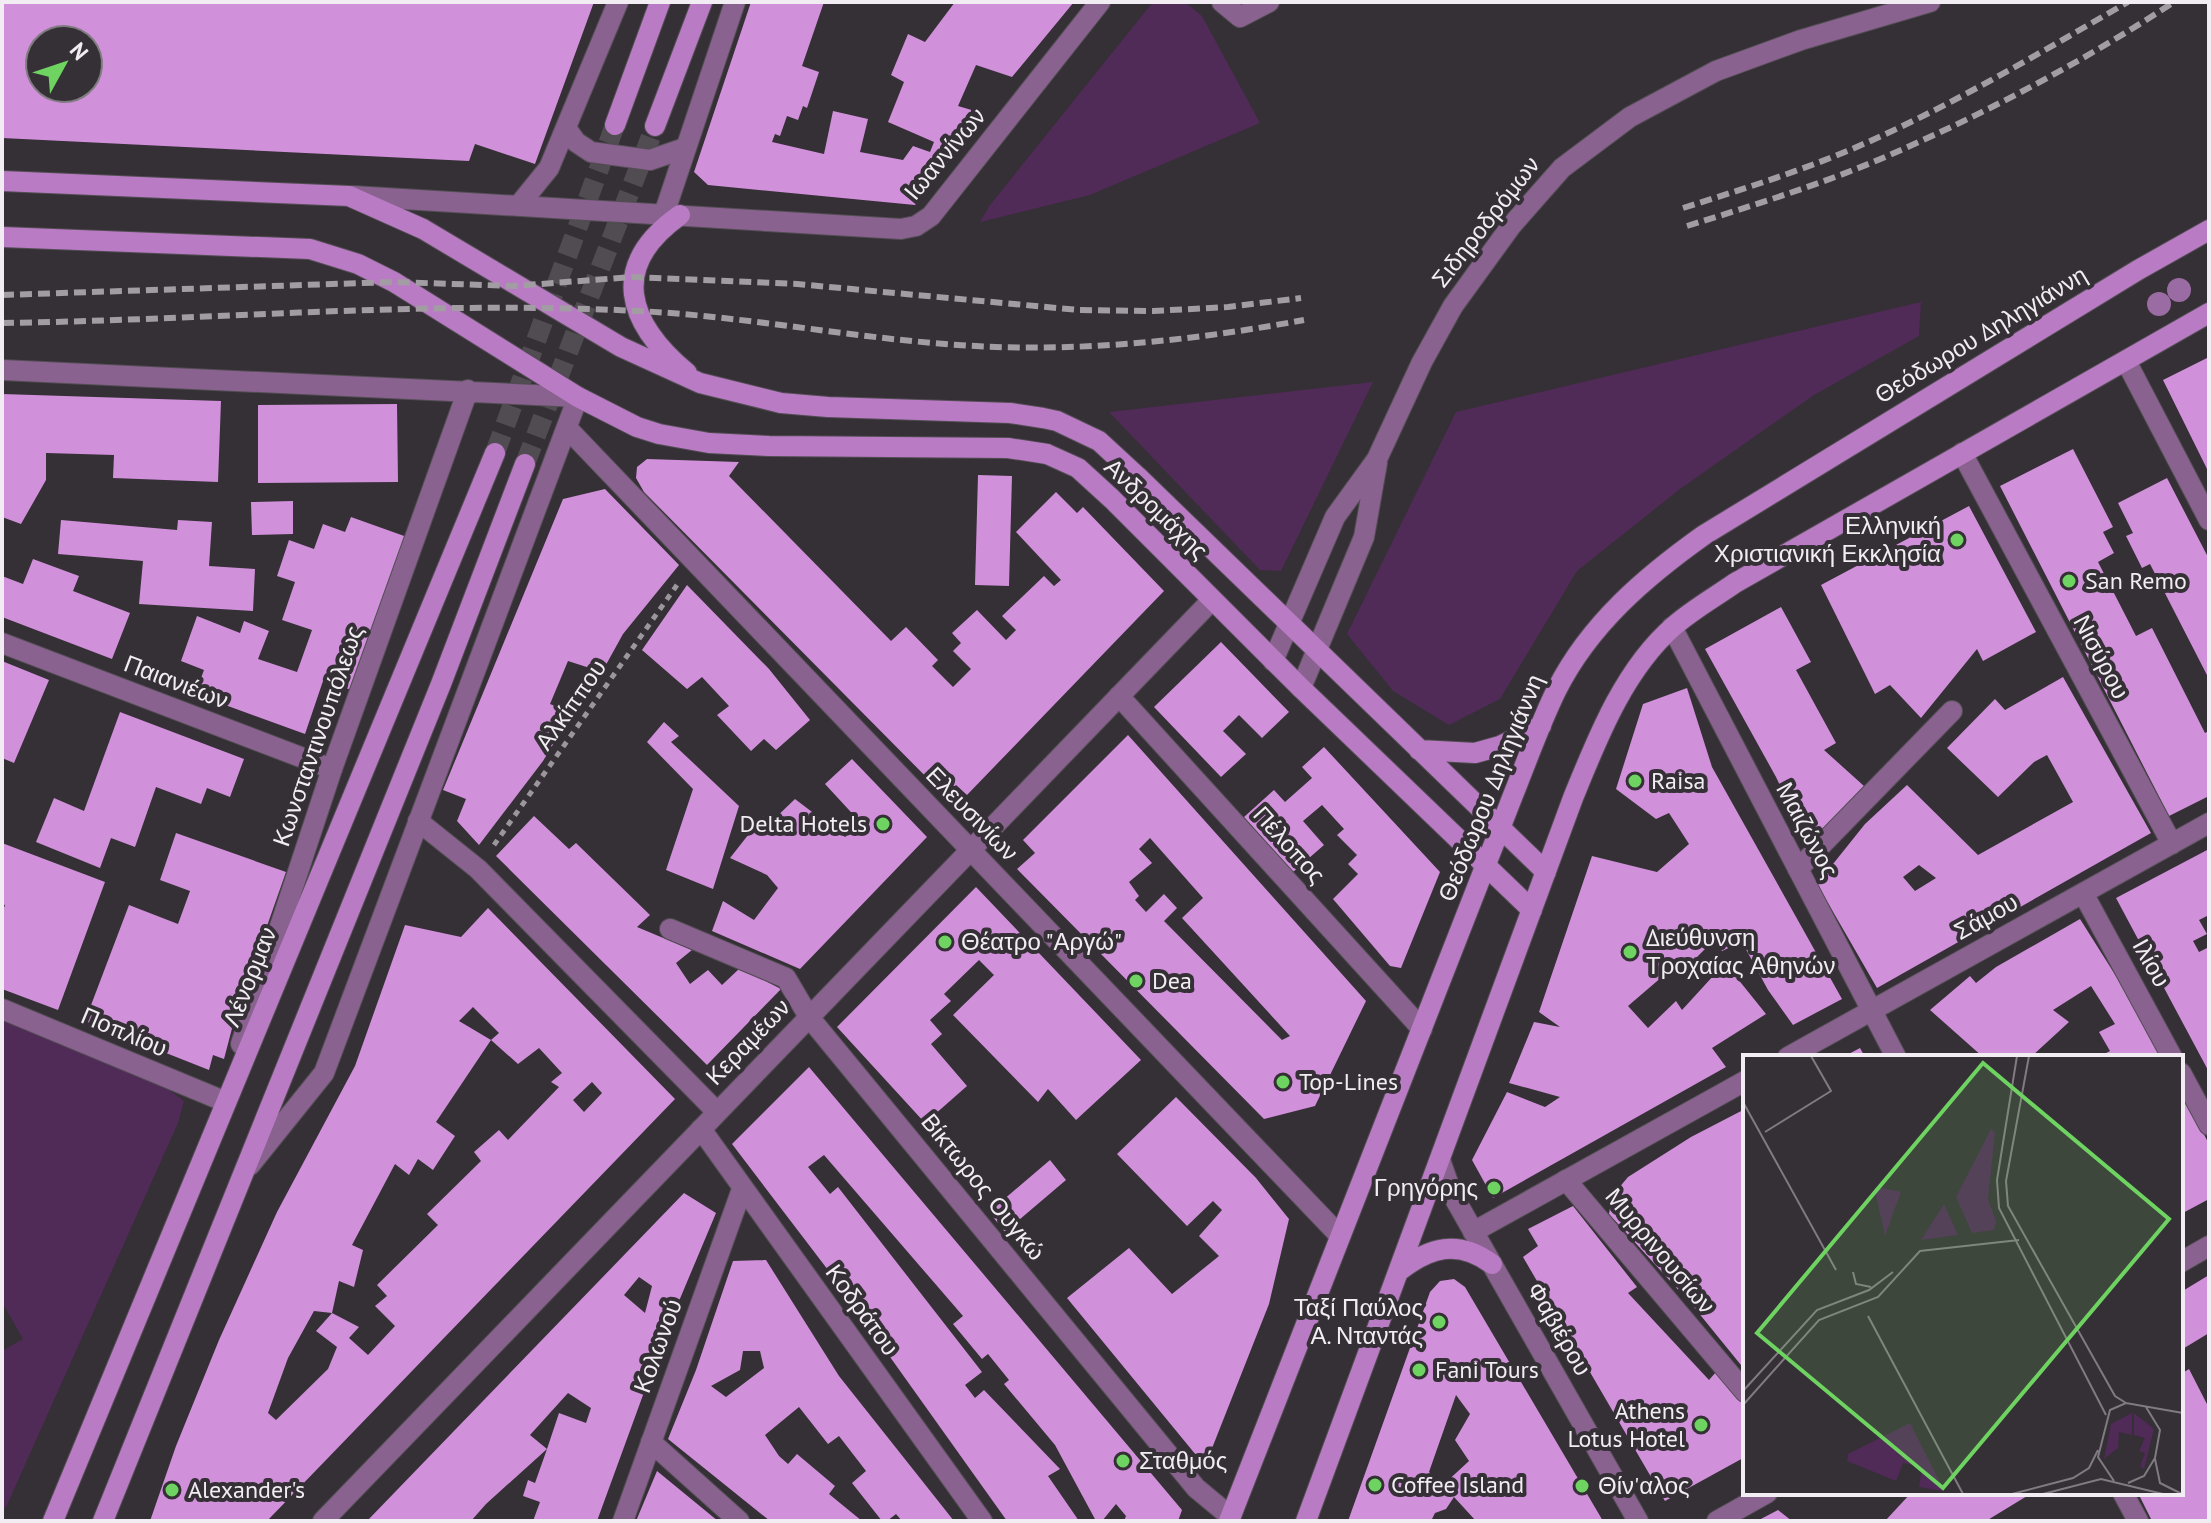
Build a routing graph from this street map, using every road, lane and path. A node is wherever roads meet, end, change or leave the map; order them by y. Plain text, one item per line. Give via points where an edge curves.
1 (618, 2) edge
2 (660, 2) edge
3 (702, 2) edge
4 (735, 2) edge
5 (1100, 2) edge
6 (1222, 2) edge
7 (1269, 2) edge
8 (1930, 2) edge
9 (615, 125) tunnel mouth
10 (655, 126) tunnel mouth
11 (566, 128) junction
12 (685, 148) junction
13 (2, 181) edge
14 (349, 196) junction
15 (519, 205) junction
16 (672, 214) junction
17 (2209, 230) edge
18 (2, 237) edge
19 (2209, 313) edge
20 (2126, 361) junction
21 (2, 370) edge
22 (700, 383) junction
23 (468, 390) junction
24 (578, 397) junction
25 (567, 428) junction
26 (495, 453) tunnel mouth
27 (1962, 453) junction
28 (1377, 459) junction
29 (525, 464) tunnel mouth
30 (2209, 520) edge
31 (694, 561) junction
32 (1212, 600) junction
33 (1289, 625) junction
34 (1672, 627) junction
35 (2, 643) edge
36 (1317, 652) junction
37 (1273, 661) junction
38 (1301, 688) junction
39 (1119, 696) junction
40 (1952, 711) dead end
41 (1541, 726) junction
42 (1419, 750) junction
43 (332, 769) junction
44 (418, 821) junction
45 (2209, 823) edge
46 (1500, 828) junction
47 (2172, 844) junction
48 (970, 850) junction
49 (1485, 865) junction
50 (478, 869) junction
51 (1798, 869) junction
52 (1546, 872) junction
53 (2083, 893) junction
54 (1532, 910) junction
55 (670, 929) dead end
56 (2, 1009) edge
57 (1872, 1011) junction
58 (809, 1017) junction
59 (1422, 1029) junction
60 (1792, 1055) edge
61 (1895, 1055) edge
62 (2171, 1055) edge
63 (2183, 1077) edge
64 (1743, 1082) edge
65 (226, 1102) junction
66 (717, 1112) junction
67 (2209, 1125) edge
68 (701, 1129) junction
69 (1440, 1160) junction
70 (242, 1174) junction
71 (1566, 1180) junction
72 (742, 1189) junction
73 (1473, 1232) junction
74 (1340, 1236) junction
75 (2209, 1246) edge
76 (2183, 1261) edge
77 (1492, 1264) junction
78 (1399, 1271) junction
79 (1743, 1390) edge
80 (651, 1442) junction
81 (1763, 1495) edge
82 (2124, 1495) edge
83 (1230, 1519) edge
84 (53, 1521) edge
85 (103, 1521) edge
86 (323, 1521) edge
87 (623, 1521) edge
88 (739, 1521) edge
89 (982, 1521) edge
90 (1306, 1521) edge
91 (1638, 1521) edge
92 (1717, 1521) edge
93 (2138, 1521) edge

1 - 11 street
2 - 9 main road
3 - 10 main road
4 - 12 street
5 - 16 street, Ιωαννίνων via 931,216 916,226
6 - 7 street via 1240,17
8 - 28 street, Σιδηροδρόμων via 1716,71 1630,117 1562,168 1523,210 1453,306
11 - 12 street via 591,152 650,160
11 - 15 street via 549,168
12 - 16 street
13 - 14 main road
14 - 15 street
14 - 22 main road via 423,229 621,347
15 - 16 street
16 - 22 main road via 639,259 632,277 634,294 650,334
17 - 41 main road, Θεόδωρου Δηληγιάννη via 1704,535 1651,573 1581,651
18 - 24 main road via 326,253 394,282
19 - 20 main road
20 - 27 main road
20 - 30 street
21 - 23 street
22 - 33 main road, Ανδρομάχης via 781,403 1010,413 1057,421 1099,441
23 - 24 street
23 - 43 street, Κωνσταντινουπόλεως
24 - 25 street
24 - 32 main road, Ανδρομάχης via 637,427 709,443 1008,448 1047,454 1078,468
25 - 31 street, Ελευσινίων
25 - 44 street
26 - 65 main road, Λένορμαν
27 - 34 main road via 1735,583
27 - 47 street, Νισύρου
28 - 33 street, Σιδηροδρόμων via 1335,517
28 - 36 street, Σιδηροδρόμων via 1364,537
29 - 70 main road
31 - 48 street, Ελευσινίων
31 - 50 path, Αλκίππου
32 - 37 main road, Ανδρομάχης
32 - 39 street, Κεραμέων
33 - 36 main road, Ανδρομάχης
33 - 37 street, Σιδηροδρόμων
34 - 51 street, Μαιζώνος
34 - 52 main road via 1613,707
35 - 43 street, Παιανιέων
36 - 38 street, Σιδηροδρόμων
36 - 42 main road, Ανδρομάχης
37 - 38 main road, Ανδρομάχης
38 - 49 main road, Ανδρομάχης
39 - 48 street, Κεραμέων
39 - 59 street, Πέλοπος
40 - 51 street
41 - 42 main road via 1475,753
41 - 46 main road, Θεόδωρου Δηληγιάννη
42 - 46 main road, Ανδρομάχης
43 - 65 street, Κωνσταντινουπόλεως
44 - 50 street
44 - 70 street via 324,1073
45 - 47 street, Σάμου
46 - 49 main road, Θεόδωρου Δηληγιάννη
46 - 52 main road, Ανδρομάχης
47 - 53 street, Σάμου
48 - 58 street, Κεραμέων
48 - 74 street, Ελευσινίων
49 - 54 main road, Ανδρομάχης
49 - 59 main road, Θεόδωρου Δηληγιάννη
50 - 66 street
51 - 57 street, Μαιζώνος
52 - 54 main road
53 - 57 street, Σάμου
53 - 62 street, Ιλίου
54 - 69 main road
55 - 58 street, Βίκτωρος Ουγκώ via 786,978
56 - 65 street, Ποπλίου
57 - 60 street, Σάμου
57 - 61 street, Μαιζώνος
58 - 66 street, Κεραμέων
58 - 83 street, Βίκτωρος Ουγκώ via 1196,1488
59 - 74 main road, Θεόδωρου Δηληγιάννη
63 - 67 street
64 - 71 street
65 - 84 main road, Λένορμαν
66 - 68 street, Κεραμέων
68 - 72 street, Κοδράτου
68 - 86 street, Κεραμέων
69 - 73 street, Φαβιέρου
69 - 78 main road
70 - 85 main road
71 - 73 street
71 - 79 street, Μυρρινουσίων
72 - 80 street, Κολωνού
72 - 89 street, Κοδράτου
73 - 77 street, Φαβιέρου
74 - 83 main road, Θεόδωρου Δηληγιάννη
75 - 76 street
77 - 78 main road via 1467,1251 1440,1250
77 - 91 street, Φαβιέρου
78 - 90 main road
80 - 87 street, Κολωνού
80 - 88 street
81 - 92 street
82 - 93 street

